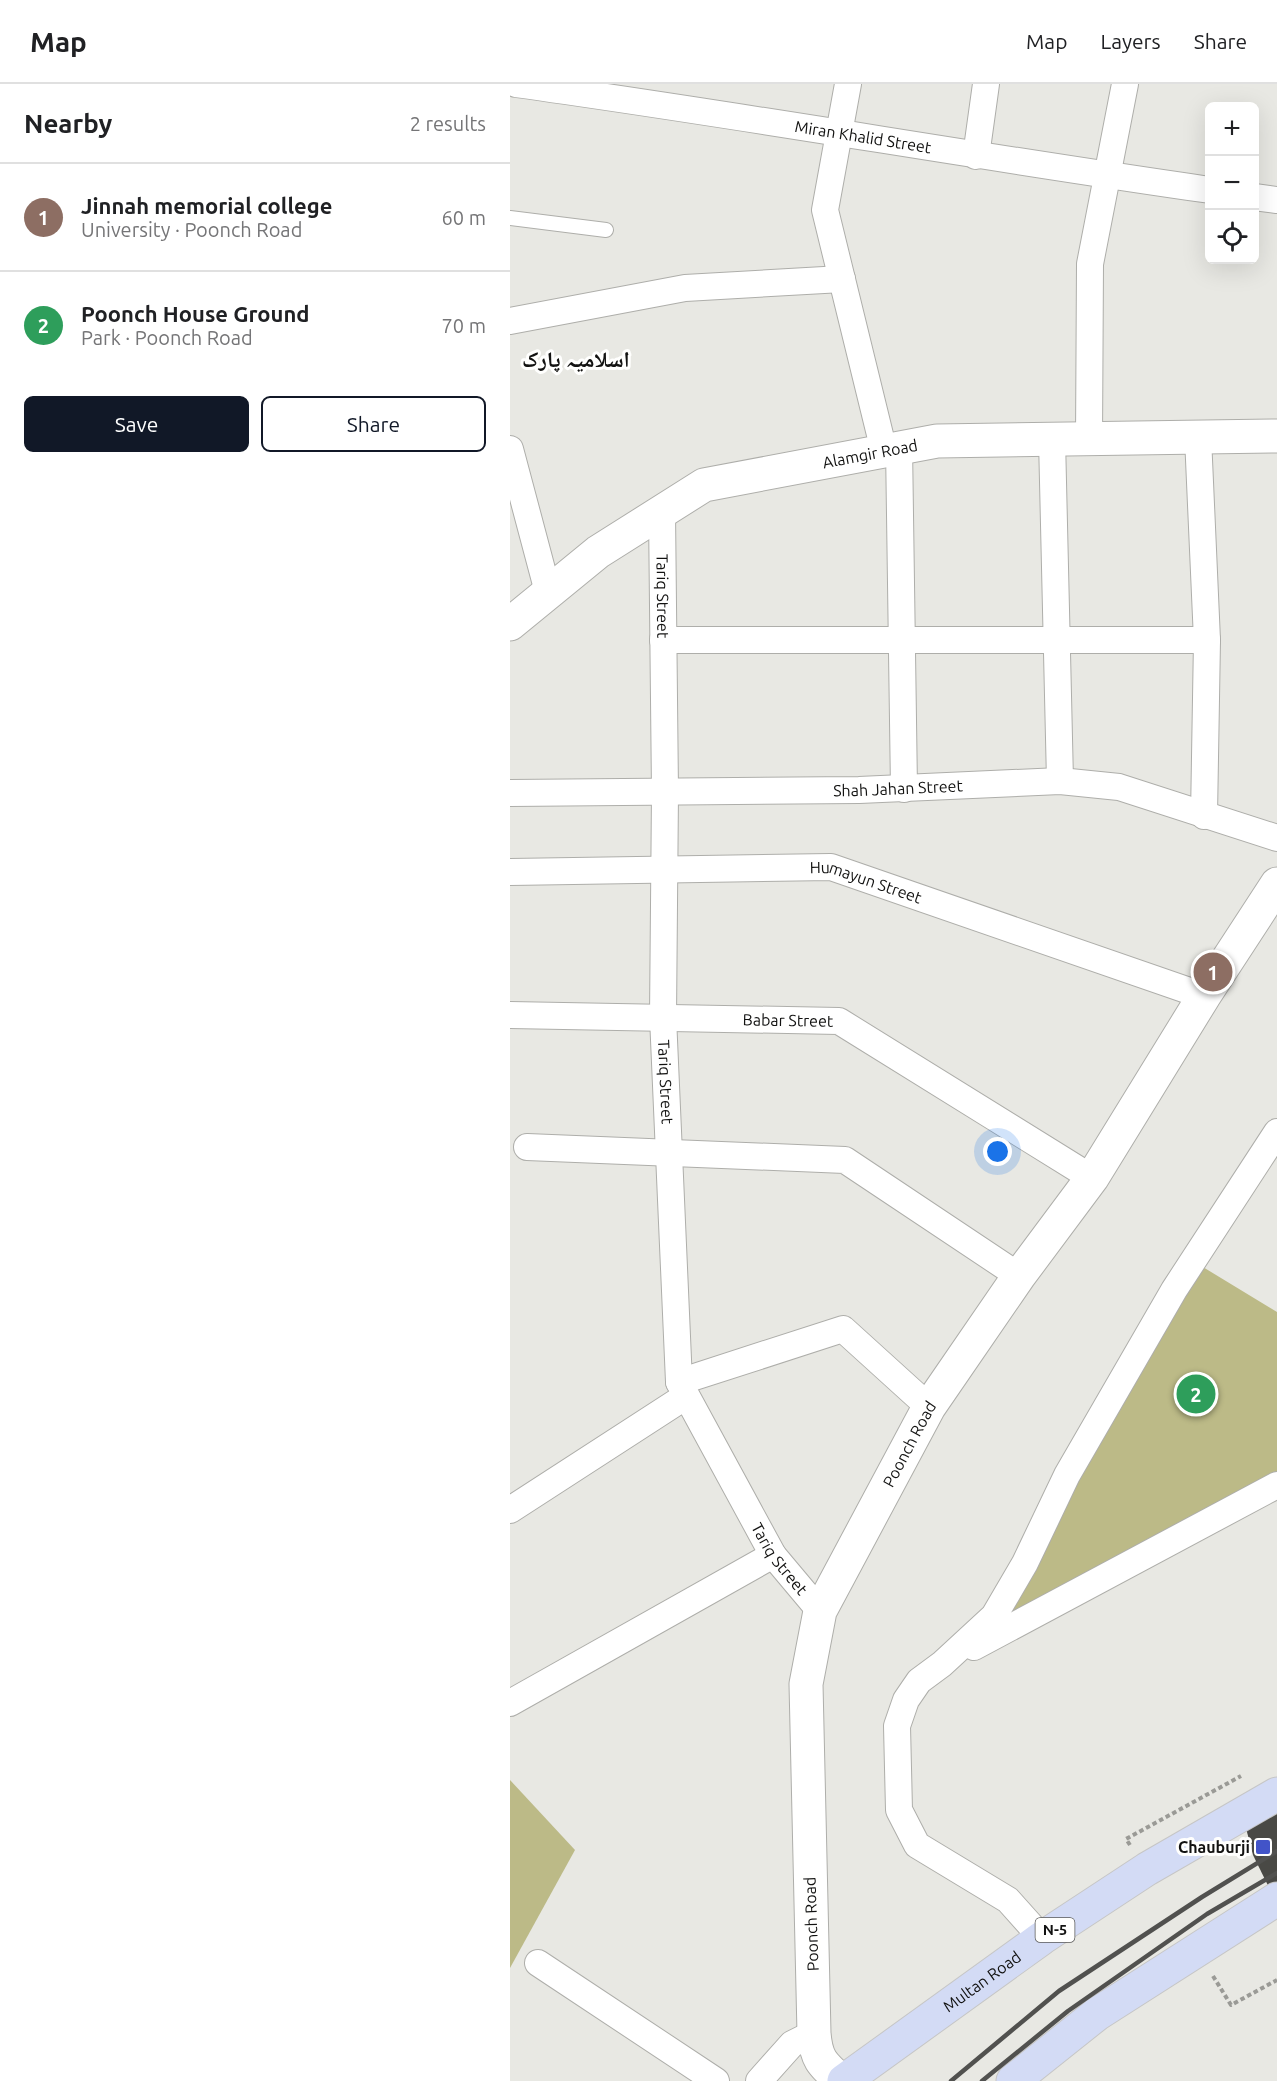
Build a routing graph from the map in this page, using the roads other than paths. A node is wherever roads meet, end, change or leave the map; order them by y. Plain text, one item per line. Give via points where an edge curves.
1 (516, 84) edge
2 (848, 84) edge
3 (986, 84) edge
4 (1125, 84) edge
5 (629, 92) edge
6 (839, 133) junction
7 (976, 156) junction
8 (1107, 176) junction
9 (1205, 189) edge
10 (1259, 198) edge
11 (1277, 200) edge
12 (510, 218) edge
13 (606, 230) dead end
14 (842, 279) junction
15 (510, 321) edge
16 (1277, 436) edge
17 (1198, 437) junction
18 (1052, 439) junction
19 (1089, 439) junction
20 (892, 448) junction
21 (510, 449) edge
22 (662, 512) junction
23 (548, 592) junction
24 (510, 624) edge
25 (663, 640) junction
26 (902, 640) junction
27 (1057, 640) junction
28 (1207, 640) junction
29 (1060, 781) junction
30 (904, 789) junction
31 (665, 792) junction
32 (510, 793) edge
33 (1204, 816) junction
34 (1277, 838) edge
35 (664, 868) junction
36 (510, 872) edge
37 (1277, 884) edge
38 (1204, 996) junction
39 (510, 1015) edge
40 (663, 1017) junction
41 (1277, 1132) edge
42 (527, 1147) dead end
43 (668, 1153) junction
44 (1092, 1178) junction
45 (1019, 1276) junction
46 (682, 1389) junction
47 (929, 1407) junction
48 (1277, 1485) edge
49 (510, 1510) edge
50 (773, 1555) junction
51 (820, 1611) junction
52 (942, 1664) junction
53 (510, 1703) edge
54 (1277, 1794) edge
55 (1277, 1899) edge
56 (1042, 1938) junction
57 (537, 1964) dead end
58 (814, 2033) junction
59 (716, 2081) edge
60 (759, 2081) edge
61 (842, 2081) edge
62 (1013, 2081) edge

1 - 5 street, Miran Khalid Street
2 - 6 street
3 - 7 street
4 - 8 street
5 - 6 street, Miran Khalid Street
6 - 7 street, Miran Khalid Street
6 - 14 street via 825,210
7 - 8 street, Miran Khalid Street
8 - 9 street, Miran Khalid Street
8 - 19 street via 1090,264
10 - 11 street
12 - 13 lane
14 - 15 street via 685,288
14 - 20 street
16 - 17 main road, Alamgir Road
17 - 19 main road, Alamgir Road
17 - 28 street
18 - 19 main road, Alamgir Road
18 - 20 main road, Alamgir Road via 937,441
18 - 27 street
20 - 22 main road, Alamgir Road via 704,485
20 - 26 street
21 - 23 street
22 - 23 main road, Alamgir Road via 598,552
22 - 25 street, Tariq Street
23 - 24 main road, Alamgir Road
25 - 26 street
25 - 31 street, Tariq Street
26 - 27 street
26 - 30 street
27 - 28 street
27 - 29 street
28 - 33 street
29 - 30 street, Shah Jahan Street
29 - 33 street, Shah Jahan Street via 1119,787
30 - 31 street, Shah Jahan Street
31 - 32 street, Shah Jahan Street
31 - 35 street, Tariq Street
33 - 34 street, Shah Jahan Street
35 - 36 street, Humayun Street
35 - 38 street, Humayun Street via 831,867
35 - 40 street, Tariq Street
37 - 38 main road, Poonch Road
38 - 44 main road, Poonch Road
39 - 40 street, Babar Street
40 - 43 street, Tariq Street
40 - 44 street, Babar Street via 839,1021
41 - 52 street via 1174,1290 1067,1475 1025,1563 993,1616
42 - 43 street
43 - 45 street via 845,1160
43 - 46 street, Tariq Street
44 - 45 main road, Poonch Road
45 - 47 main road, Poonch Road
46 - 47 street via 843,1329
46 - 49 street
46 - 50 street, Tariq Street
47 - 51 main road, Poonch Road
48 - 52 street
50 - 51 street, Tariq Street
50 - 53 street
51 - 58 main road, Poonch Road via 806,1684
52 - 56 street via 919,1681 906,1700 897,1726 899,1810 917,1845 1008,1900
54 - 56 main road, Multan Road / N-5 via 1147,1869
55 - 62 main road via 1097,2014
56 - 61 main road, Multan Road / N-5
57 - 59 street
58 - 60 street via 792,2044
58 - 61 main road, Poonch Road via 815,2053 821,2064

